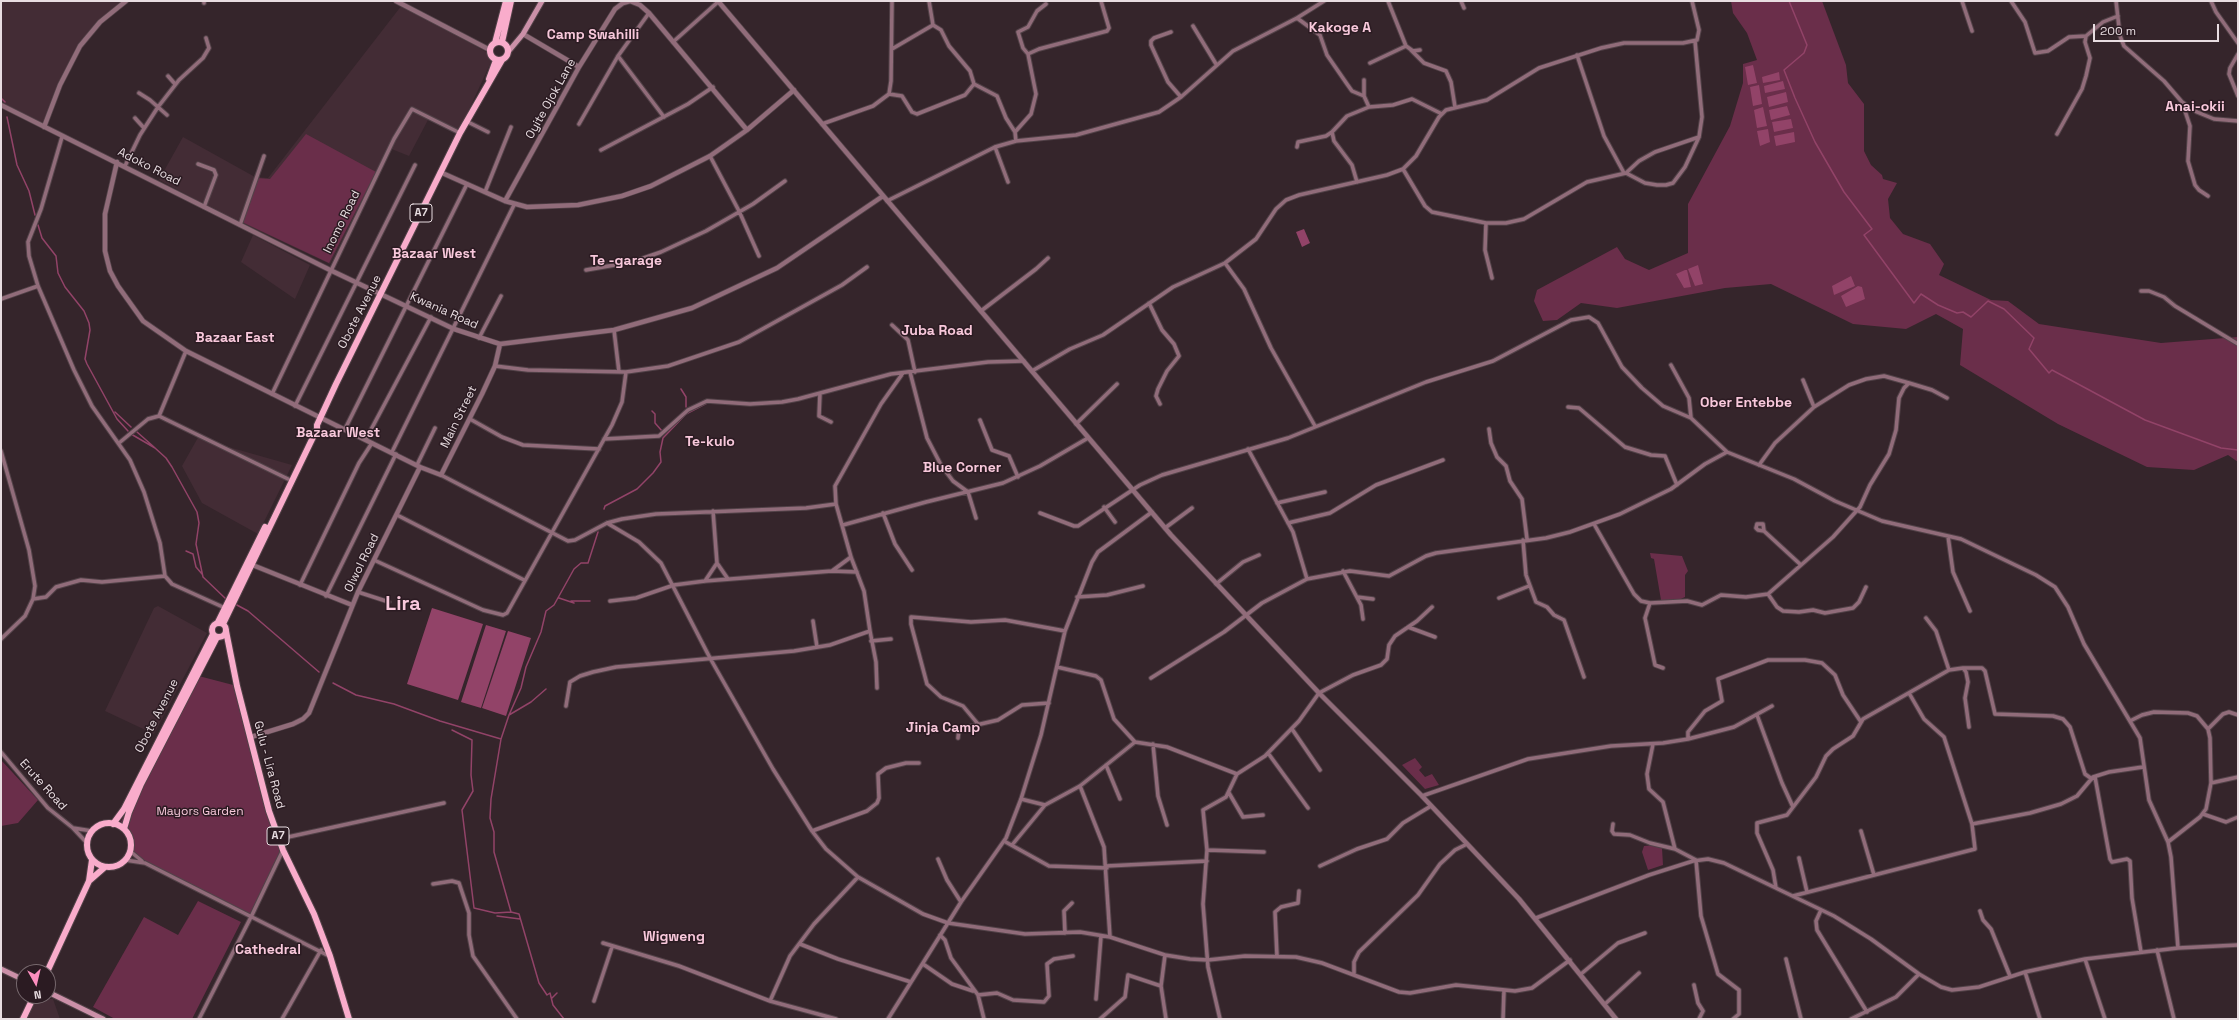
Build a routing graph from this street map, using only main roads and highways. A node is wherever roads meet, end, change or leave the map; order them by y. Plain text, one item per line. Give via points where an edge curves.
1 (506, 1) edge
2 (511, 1) edge
3 (542, 1) edge
4 (498, 43) junction
5 (508, 52) junction
6 (499, 60) junction
7 (317, 425) junction
8 (249, 564) junction
9 (221, 623) junction
10 (226, 631) junction
11 (216, 636) junction
12 (229, 647) junction
13 (126, 811) junction
14 (113, 824) junction
15 (124, 829) junction
16 (92, 860) junction
17 (105, 867) junction
18 (89, 881) junction
19 (51, 964) edge
20 (1, 969) edge
21 (16, 976) edge
22 (56, 996) edge
23 (30, 1004) edge
24 (23, 1019) edge
25 (103, 1019) edge
26 (349, 1019) edge

1 - 4 main road
2 - 4 main road
3 - 5 main road via 523,34
4 - 5 main road via 506,46
4 - 6 main road via 490,50 491,56
5 - 6 main road, A7
6 - 7 main road, Obote Avenue / A7 via 440,172
7 - 8 main road, Obote Avenue / A7
7 - 8 main road, Obote Avenue / A7 via 288,479
8 - 9 main road, A7
8 - 9 main road, A7 via 225,608
9 - 10 main road, A7
9 - 11 main road, A7 via 212,627
10 - 11 main road via 224,635
10 - 12 main road, Gulu - Lira Road / A7
11 - 12 main road
11 - 13 main road, Obote Avenue
12 - 26 main road, Gulu - Lira Road / A7 via 269,811 283,850 330,956
13 - 14 main road
13 - 15 main road
14 - 15 main road
14 - 16 main road via 102,825 92,831 87,843
15 - 17 main road via 130,840 130,851 125,860 115,866
16 - 17 main road
16 - 18 main road
17 - 18 main road
18 - 19 main road
20 - 21 main road
22 - 25 main road
23 - 24 main road

